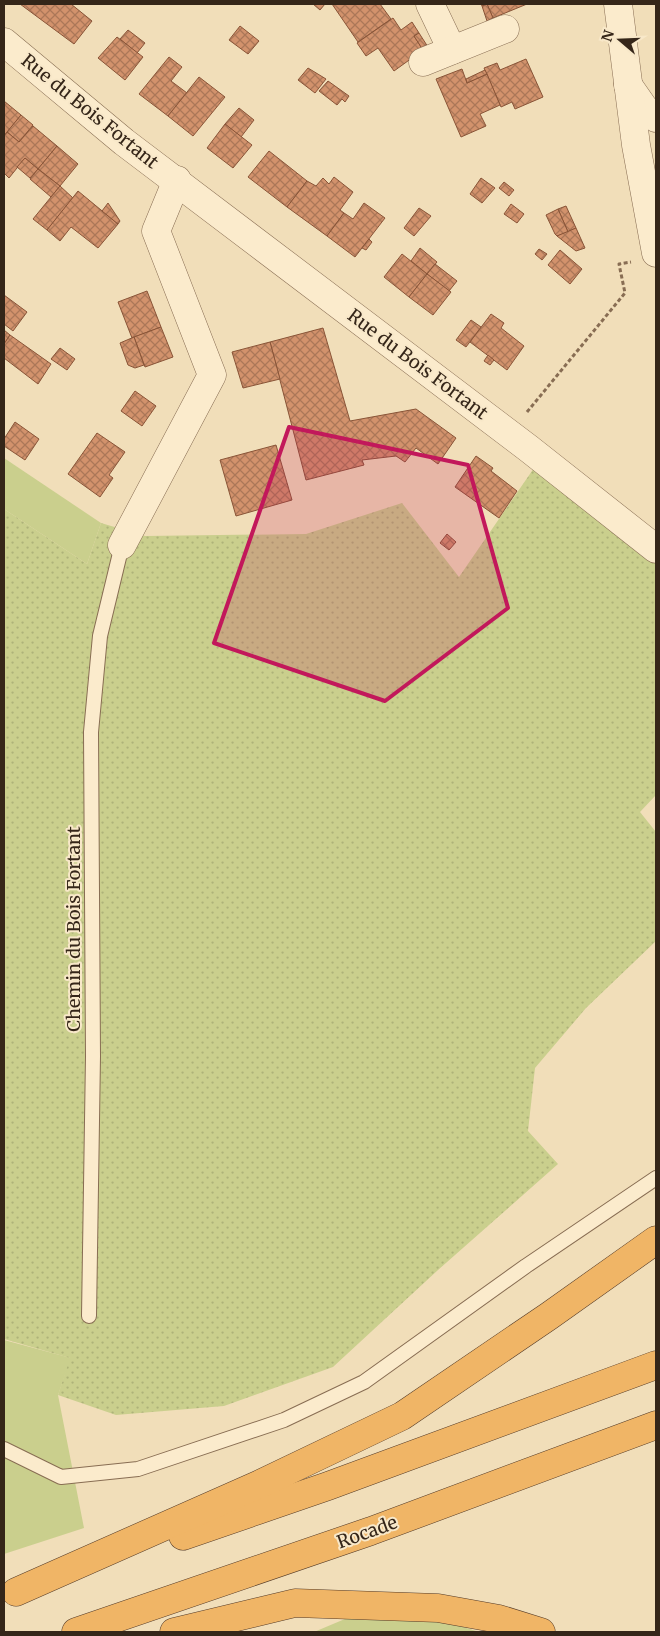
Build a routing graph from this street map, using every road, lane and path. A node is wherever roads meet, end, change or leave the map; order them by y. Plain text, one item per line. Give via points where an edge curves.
1 (430, 4) edge
2 (618, 4) edge
3 (505, 29) dead end
4 (4, 42) edge
5 (452, 50) junction
6 (423, 62) dead end
7 (628, 84) junction
8 (656, 118) edge
9 (648, 170) edge
10 (177, 180) junction
11 (647, 257) edge
12 (509, 434) junction
13 (122, 545) joint
14 (656, 550) edge
15 (656, 1178) edge
16 (656, 1240) edge
17 (89, 1316) dead end
18 (656, 1365) edge
19 (656, 1425) edge
20 (4, 1449) edge
21 (10, 1594) edge
22 (76, 1632) edge
23 (174, 1632) edge
24 (541, 1632) edge

1 - 5 street
2 - 7 street
3 - 5 street
4 - 10 street, Rue du Bois Fortant via 124,142
5 - 6 street
7 - 8 street via 644,108
7 - 9 street
9 - 11 street
10 - 12 street, Rue du Bois Fortant
10 - 13 street via 156,231 212,375
11 - 12 path via 619,264 624,293
12 - 14 street, Rue du Bois Fortant
13 - 17 lane, Chemin du Bois Fortant via 100,636 91,732 93,1056
15 - 20 lane via 364,1382 284,1420 138,1469 60,1476
16 - 21 highway via 402,1416 260,1484
18 - 21 highway via 328,1486
19 - 22 highway, Rocade via 371,1531
23 - 24 highway via 295,1603 438,1608 499,1619

